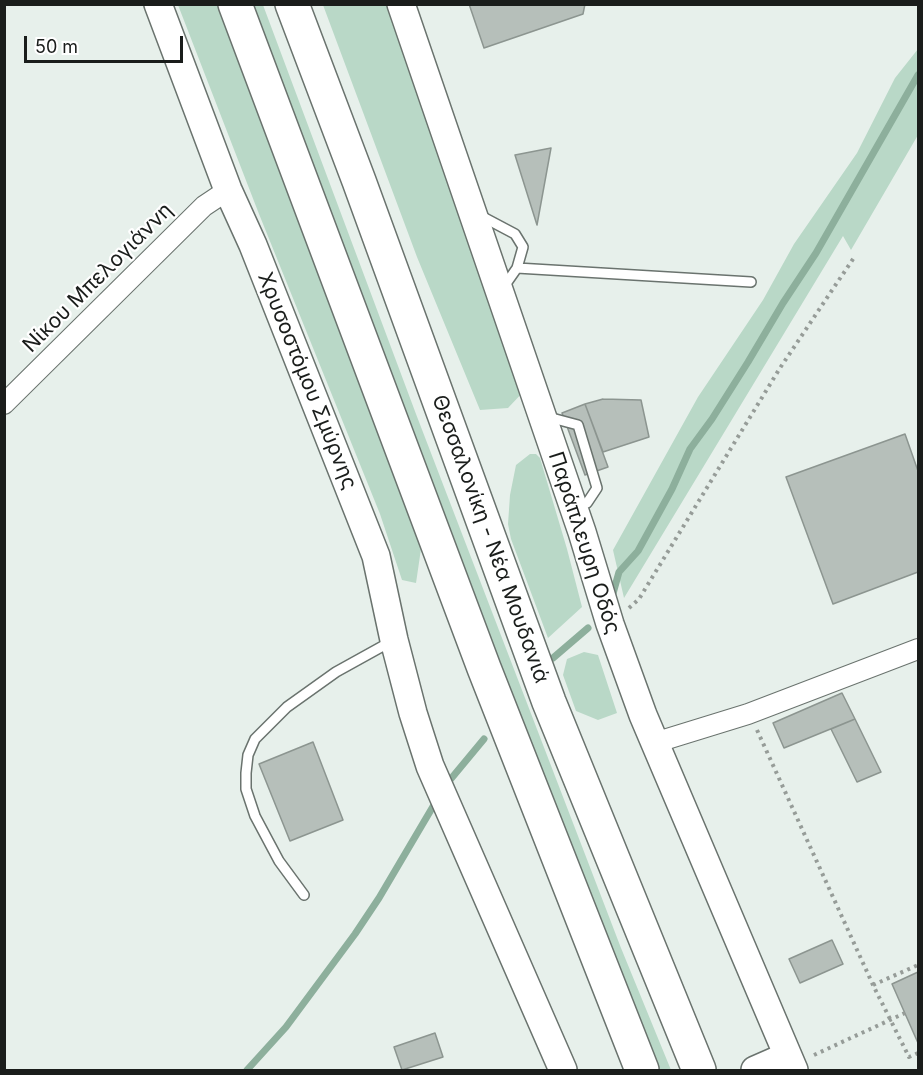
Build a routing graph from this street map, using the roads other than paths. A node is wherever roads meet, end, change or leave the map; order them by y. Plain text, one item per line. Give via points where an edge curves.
1 (158, 4) edge
2 (235, 4) edge
3 (292, 4) edge
4 (401, 4) edge
5 (228, 190) junction
6 (472, 212) junction
7 (517, 268) junction
8 (751, 282) dead end
9 (500, 292) junction
10 (4, 404) edge
11 (542, 415) junction
12 (587, 503) dead end
13 (394, 640) junction
14 (918, 649) edge
15 (654, 743) junction
16 (304, 895) dead end
17 (795, 1062) edge
18 (564, 1071) edge
19 (642, 1071) edge
20 (699, 1071) edge
21 (755, 1071) edge

1 - 5 street, Χρυσοστόμου Σμύρνης
2 - 19 highway via 516,753
3 - 20 highway, Θεσσαλονίκη - Νέα Μουδανιά via 549,702
4 - 6 street, Παράπλευρη Οδός
5 - 10 street, Νίκου Μπελογιάννη via 204,206
5 - 13 street, Χρυσοστόμου Σμύρνης via 376,556
6 - 7 lane via 520,240 522,257
6 - 9 street, Παράπλευρη Οδός
7 - 8 lane
7 - 9 lane
9 - 11 street, Παράπλευρη Οδός
11 - 12 lane via 578,425 597,488
11 - 15 street, Παράπλευρη Οδός via 610,624
13 - 16 lane via 336,672 287,707 255,739 248,755 246,789 255,816 279,861
13 - 18 street, Χρυσοστόμου Σμύρνης via 430,766
14 - 15 street via 748,714
15 - 17 street, Παράπλευρη Οδός
17 - 21 street

